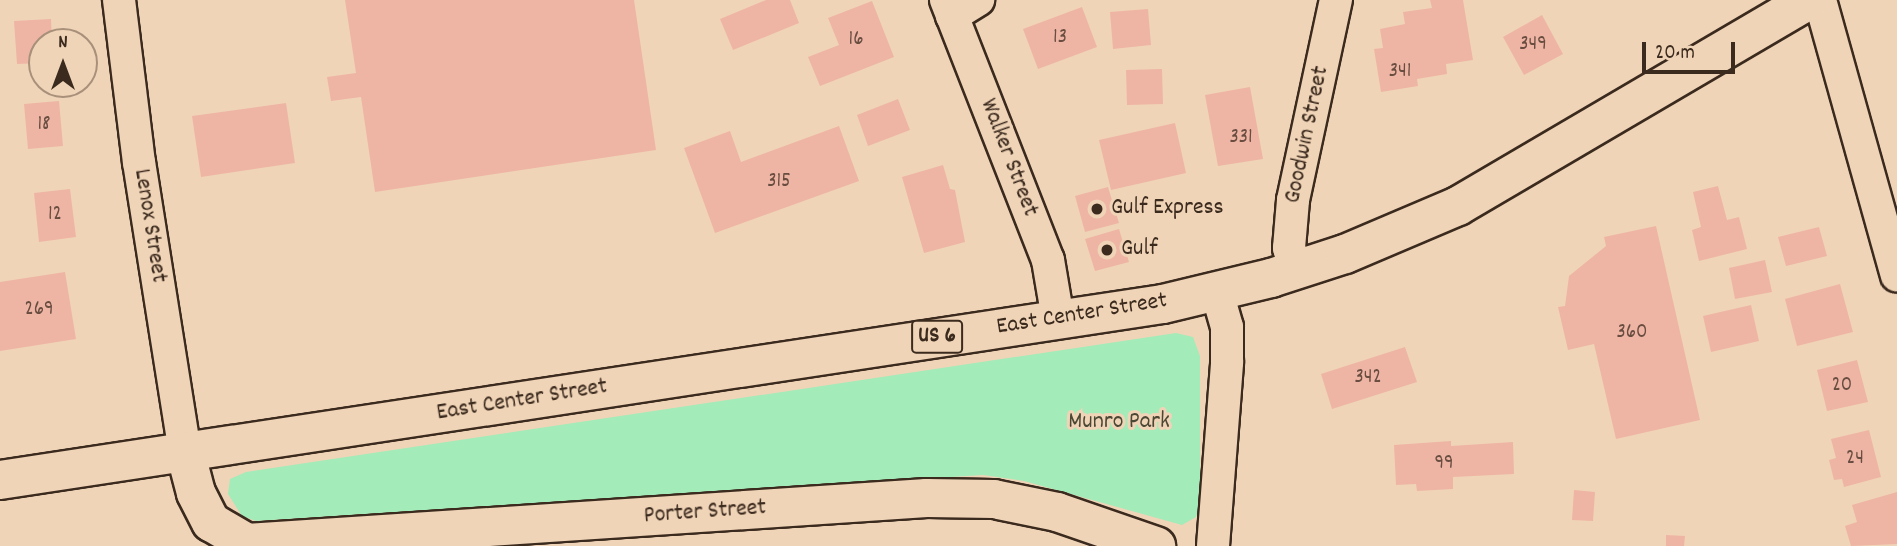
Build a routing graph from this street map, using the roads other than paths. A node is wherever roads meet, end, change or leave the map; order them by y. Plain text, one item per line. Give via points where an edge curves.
1 (119, 0) edge
2 (1336, 0) edge
3 (1809, 0) edge
4 (1820, 0) edge
5 (959, 5) edge
6 (1295, 270) junction
7 (1897, 275) edge
8 (1217, 291) junction
9 (1058, 319) junction
10 (185, 451) junction
11 (0, 480) edge
12 (538, 535) edge
13 (247, 543) junction
14 (195, 546) edge
15 (1156, 546) edge
16 (1213, 546) edge

1 - 10 street, Lenox Street via 139,162
2 - 6 street, Goodwin Street via 1293,200 1289,248
3 - 6 main road, East Center Street / US 6 via 1458,206
4 - 7 street
5 - 9 street, Walker Street via 1048,260
6 - 8 main road, East Center Street / US 6
8 - 9 main road, East Center Street / US 6
8 - 16 street via 1227,327 1227,362
9 - 10 main road, East Center Street / US 6
10 - 11 main road, East Center Street / US 6
10 - 13 main road via 196,493 211,522
12 - 13 main road, Porter Street
12 - 15 main road, Porter Street via 927,498 994,499 1057,512
13 - 14 main road, Porter Street

